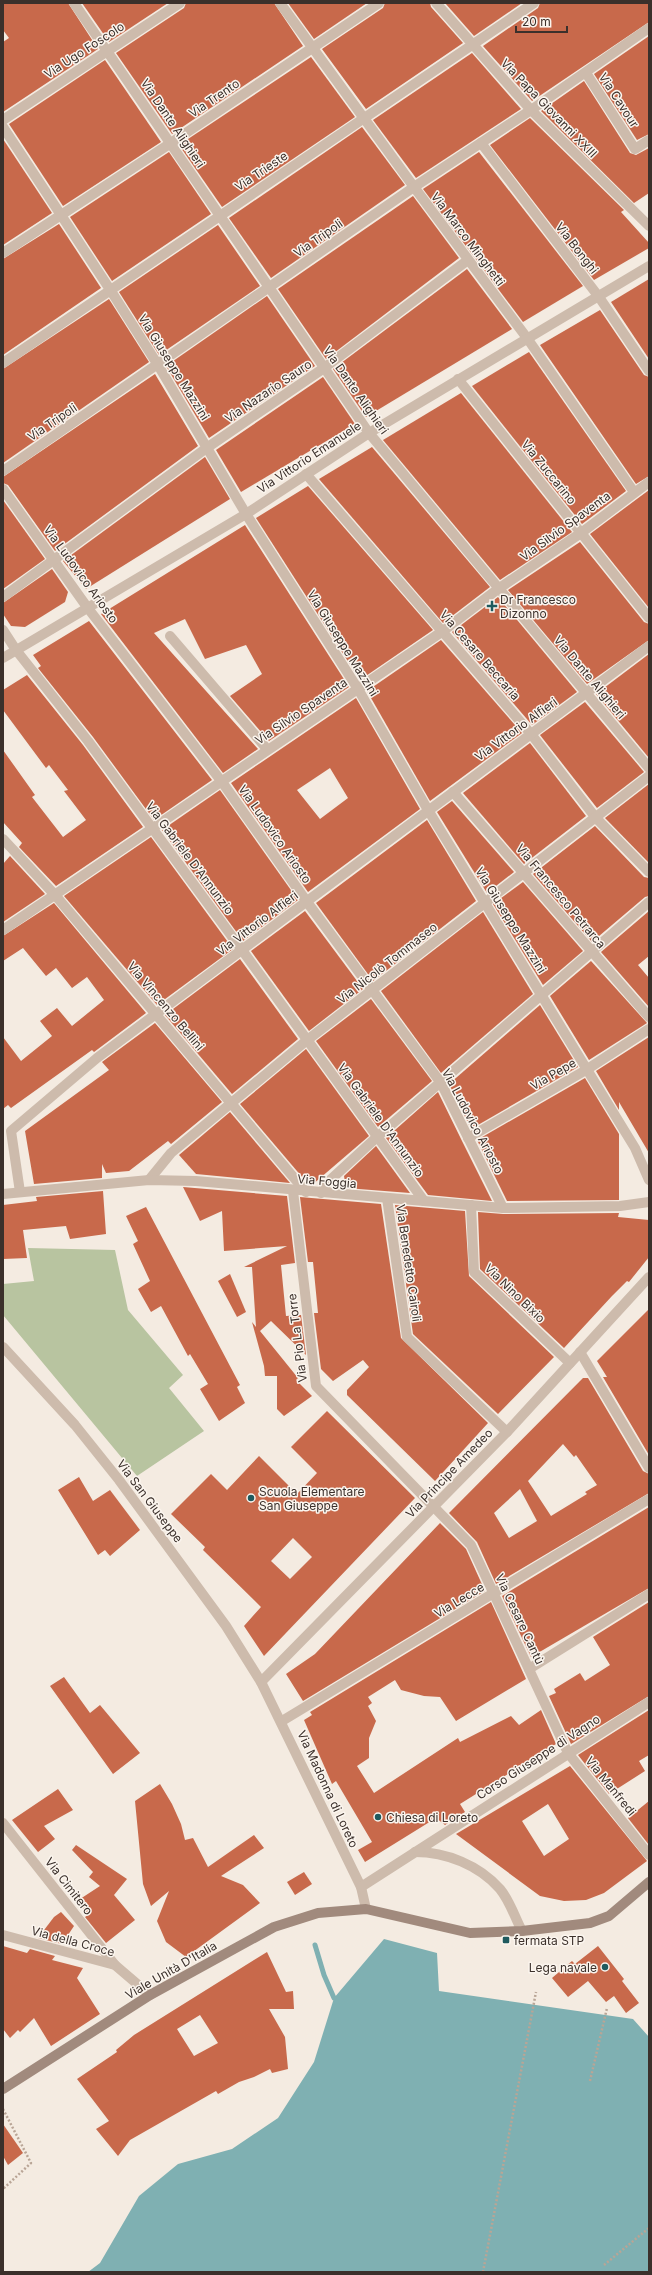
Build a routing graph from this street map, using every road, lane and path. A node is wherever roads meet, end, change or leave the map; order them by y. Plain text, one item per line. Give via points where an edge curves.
1 (74, 3) edge
2 (180, 3) edge
3 (280, 3) edge
4 (379, 3) edge
5 (436, 3) edge
6 (534, 3) edge
7 (649, 28) edge
8 (472, 46) junction
9 (311, 48) junction
10 (107, 51) junction
11 (586, 73) junction
12 (531, 110) junction
13 (364, 117) junction
14 (3, 120) edge
15 (3, 127) edge
16 (649, 140) edge
17 (171, 143) junction
18 (481, 143) junction
19 (414, 187) junction
20 (61, 215) junction
21 (219, 215) junction
22 (649, 226) edge
23 (3, 252) edge
24 (468, 260) junction
25 (649, 266) edge
26 (269, 287) junction
27 (111, 291) junction
28 (599, 297) junction
29 (527, 338) junction
30 (3, 363) edge
31 (158, 365) junction
32 (324, 368) junction
33 (649, 371) edge
34 (458, 380) junction
35 (369, 433) junction
36 (208, 447) junction
37 (3, 471) edge
38 (306, 474) junction
39 (649, 482) edge
40 (3, 489) edge
41 (634, 492) junction
42 (246, 514) junction
43 (581, 533) junction
44 (55, 560) junction
45 (498, 589) junction
46 (3, 597) edge
47 (87, 607) junction
48 (649, 618) edge
49 (3, 630) edge
50 (443, 631) junction
51 (170, 636) dead end
52 (649, 646) edge
53 (16, 650) junction
54 (3, 658) edge
55 (358, 689) junction
56 (587, 693) junction
57 (531, 734) junction
58 (267, 749) junction
59 (649, 768) edge
60 (649, 776) edge
61 (222, 782) junction
62 (453, 792) junction
63 (428, 810) junction
64 (596, 818) junction
65 (151, 828) junction
66 (3, 839) edge
67 (524, 872) junction
68 (649, 872) edge
69 (55, 894) junction
70 (307, 902) junction
71 (649, 902) edge
72 (485, 903) junction
73 (3, 930) edge
74 (242, 950) junction
75 (590, 952) junction
76 (373, 991) junction
77 (542, 993) junction
78 (156, 1014) junction
79 (649, 1017) edge
80 (649, 1029) edge
81 (306, 1041) junction
82 (586, 1070) junction
83 (441, 1083) junction
84 (231, 1104) junction
85 (377, 1137) junction
86 (468, 1138) junction
87 (149, 1180) junction
88 (649, 1180) edge
89 (293, 1191) junction
90 (20, 1192) junction
91 (306, 1192) junction
92 (321, 1193) junction
93 (3, 1194) edge
94 (387, 1198) junction
95 (424, 1201) junction
96 (649, 1202) edge
97 (471, 1205) junction
98 (503, 1208) junction
99 (649, 1277) edge
100 (3, 1346) edge
101 (580, 1352) junction
102 (570, 1363) junction
103 (507, 1432) junction
104 (649, 1468) edge
105 (649, 1499) edge
106 (433, 1507) junction
107 (495, 1594) junction
108 (649, 1594) edge
109 (529, 1669) junction
110 (261, 1682) junction
111 (649, 1702) edge
112 (282, 1721) junction
113 (568, 1753) junction
114 (3, 1823) edge
115 (415, 1852) junction
116 (649, 1855) edge
117 (649, 1882) edge
118 (361, 1887) junction
119 (366, 1909) junction
120 (522, 1931) junction
121 (3, 1935) edge
122 (115, 1965) junction
123 (536, 1992) dead end
124 (150, 1995) junction
125 (607, 2008) dead end
126 (590, 2081) dead end
127 (3, 2089) edge
128 (3, 2109) edge
129 (3, 2189) edge
130 (649, 2228) edge
131 (604, 2265) dead end
132 (482, 2272) edge

1 - 10 street, Via Dante Alighieri
2 - 10 street, Via Ugo Foscolo
3 - 9 street, Via Marco Minghetti
4 - 9 street, Via Trento
5 - 8 street, Via Papa Giovanni XXIII
6 - 8 street, Via Trieste
7 - 11 street, Via Tripoli
8 - 12 street, Via Papa Giovanni XXIII
8 - 13 street, Via Trieste
9 - 13 street, Via Marco Minghetti
9 - 17 street, Via Trento
10 - 14 street, Via Ugo Foscolo
10 - 17 street, Via Dante Alighieri
11 - 12 street, Via Tripoli
11 - 16 street, Via Cavour via 635,149
12 - 18 street, Via Tripoli
12 - 22 street, Via Papa Giovanni XXIII
13 - 19 street, Via Marco Minghetti
13 - 21 street, Via Trieste
15 - 20 street, Via Giuseppe Mazzini
17 - 20 street, Via Trento
17 - 21 street, Via Dante Alighieri
18 - 19 street, Via Tripoli
18 - 28 street, Via Bonghi
19 - 24 street, Via Marco Minghetti
19 - 26 street, Via Tripoli
20 - 23 street, Via Trento
20 - 27 street, Via Giuseppe Mazzini
21 - 26 street, Via Dante Alighieri
21 - 27 street, Via Trieste
24 - 29 street, Via Marco Minghetti
24 - 32 street, Via Nazario Sauro
25 - 28 street, Via Vittorio Emanuele
26 - 31 street, Via Tripoli
26 - 32 street, Via Dante Alighieri
27 - 30 street, Via Trieste
27 - 31 street, Via Giuseppe Mazzini
28 - 29 street, Via Vittorio Emanuele
28 - 33 street, Via Bonghi
29 - 34 street, Via Vittorio Emanuele
29 - 41 street, Via Marco Minghetti
31 - 36 street, Via Giuseppe Mazzini
31 - 37 street, Via Tripoli
32 - 35 street, Via Dante Alighieri
32 - 36 street, Via Nazario Sauro
34 - 35 street, Via Vittorio Emanuele
34 - 43 street, Via Zuccarino
35 - 38 street, Via Vittorio Emanuele
35 - 45 street, Via Dante Alighieri
36 - 42 street, Via Giuseppe Mazzini
36 - 44 street, Via Nazario Sauro
38 - 42 street, Via Vittorio Emanuele
38 - 50 street, Via Cesare Beccaria
39 - 41 street, Via Silvio Spaventa
40 - 44 street, Via Ludovico Ariosto
41 - 43 street, Via Silvio Spaventa
42 - 47 street, Via Vittorio Emanuele
42 - 55 street, Via Giuseppe Mazzini
43 - 45 street, Via Silvio Spaventa
43 - 48 street, Via Zuccarino
44 - 46 street, Via Nazario Sauro
44 - 47 street, Via Ludovico Ariosto
45 - 50 street, Via Silvio Spaventa
45 - 56 street, Via Dante Alighieri
47 - 53 street, Via Vittorio Emanuele
47 - 61 street, Via Ludovico Ariosto
49 - 53 street, Via Gabriele D'Annunzio
50 - 55 street, Via Silvio Spaventa
50 - 57 street, Via Cesare Beccaria
51 - 58 street
52 - 56 street, Via Vittorio Alfieri
53 - 54 street, Via Vittorio Emanuele
53 - 65 street, Via Gabriele D'Annunzio via 88,741
55 - 58 street, Via Silvio Spaventa
55 - 63 street, Via Giuseppe Mazzini
56 - 57 street, Via Vittorio Alfieri
56 - 59 street, Via Dante Alighieri
57 - 62 street, Via Vittorio Alfieri
57 - 64 street, Via Cesare Beccaria
58 - 61 street, Via Silvio Spaventa
60 - 64 street, Via Nicolò Tommaseo
61 - 65 street, Via Silvio Spaventa
61 - 70 street, Via Ludovico Ariosto
62 - 63 street, Via Vittorio Alfieri
62 - 67 street, Via Francesco Petrarca
63 - 70 street, Via Vittorio Alfieri
63 - 72 street, Via Giuseppe Mazzini
64 - 67 street, Via Nicolò Tommaseo
64 - 68 street, Via Cesare Beccaria
65 - 69 street, Via Silvio Spaventa
65 - 74 street, Via Gabriele D'Annunzio
66 - 69 street, Via Vincenzo Bellini
67 - 72 street, Via Nicolò Tommaseo
67 - 75 street, Via Francesco Petrarca
69 - 73 street, Via Silvio Spaventa
69 - 78 street, Via Vincenzo Bellini
70 - 74 street, Via Vittorio Alfieri
70 - 76 street, Via Ludovico Ariosto
71 - 75 street
72 - 76 street, Via Nicolò Tommaseo
72 - 77 street, Via Giuseppe Mazzini
74 - 78 street, Via Vittorio Alfieri
74 - 81 street, Via Gabriele D'Annunzio
75 - 77 street
75 - 79 street, Via Francesco Petrarca
76 - 81 street, Via Nicolò Tommaseo
76 - 83 street, Via Ludovico Ariosto
77 - 82 street, Via Giuseppe Mazzini
77 - 83 street
78 - 84 street, Via Vincenzo Bellini
78 - 90 street, Via Vittorio Alfieri via 96,1058 11,1131
80 - 82 street, Via Pepe
81 - 84 street, Via Nicolò Tommaseo
81 - 85 street, Via Gabriele D'Annunzio
82 - 86 street, Via Pepe
82 - 88 street, Via Giuseppe Mazzini via 635,1148
83 - 85 street
83 - 86 street, Via Ludovico Ariosto
84 - 87 street, Via Nicolò Tommaseo via 171,1153
84 - 91 street, Via Vincenzo Bellini
85 - 92 street via 328,1182
85 - 95 street, Via Gabriele D'Annunzio
86 - 98 street, Via Ludovico Ariosto
87 - 89 street, Via Foggia via 196,1181
87 - 90 street, Via Foggia
89 - 91 street, Via Foggia
89 - 106 street, Via Pio La Torre via 316,1386
90 - 93 street, Via Foggia
91 - 92 street, Via Foggia
92 - 94 street, Via Foggia
94 - 95 street, Via Foggia
94 - 103 street, Via Benedetto Cairoli via 407,1337
95 - 97 street, Via Foggia
96 - 98 street, Via Foggia via 620,1206
97 - 98 street, Via Foggia
97 - 102 street, Via Nino Bixio via 474,1272
99 - 101 street, Via Principe Amedeo
100 - 110 street, Via San Giuseppe via 75,1425 119,1480 226,1626
101 - 102 street, Via Principe Amedeo
101 - 104 street
102 - 103 street, Via Principe Amedeo
103 - 106 street, Via Principe Amedeo
105 - 107 street, Via Lecce
106 - 107 street, Via Cesare Cantù via 471,1545
106 - 110 street, Via Principe Amedeo
107 - 109 street, Via Cesare Cantù
107 - 112 street, Via Lecce
108 - 109 street
109 - 113 street, Via Cesare Cantù
110 - 112 street, Via Madonna di Loreto
111 - 113 street, Corso Giuseppe di Vagno
112 - 118 street, Via Madonna di Loreto
113 - 115 street, Corso Giuseppe di Vagno
113 - 116 street, Via Manfredi
114 - 122 street, Via Cimitero
115 - 118 street, Corso Giuseppe di Vagno
115 - 120 street via 433,1852 466,1863 490,1879 501,1890
117 - 120 street, Viale Unità D'Italia via 609,1916 590,1922
118 - 119 street, Via Madonna di Loreto
119 - 120 street, Viale Unità D'Italia via 470,1932
119 - 124 street, Viale Unità D'Italia via 318,1913 274,1927
121 - 122 street, Via della Croce
122 - 124 street, Via della Croce
123 - 132 path
124 - 127 street, Viale Unità D'Italia
125 - 126 path
128 - 129 path via 31,2163
130 - 131 path

